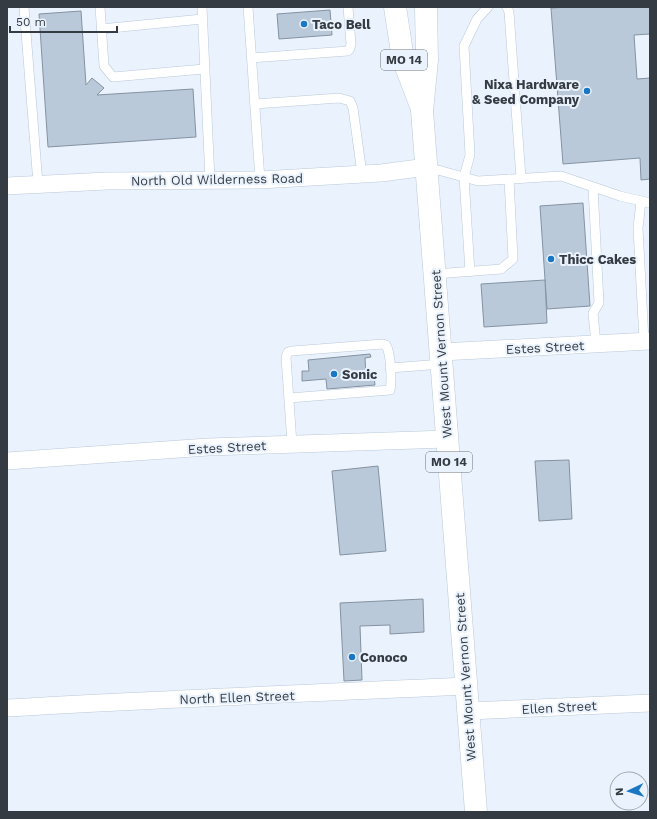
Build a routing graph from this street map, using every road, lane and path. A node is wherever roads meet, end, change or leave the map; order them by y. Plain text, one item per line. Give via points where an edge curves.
1 (24, 7) edge
2 (100, 7) edge
3 (202, 7) edge
4 (248, 7) edge
5 (348, 7) edge
6 (395, 7) edge
7 (419, 7) edge
8 (426, 7) edge
9 (488, 7) edge
10 (507, 7) edge
11 (202, 19) junction
12 (101, 29) junction
13 (427, 29) junction
14 (252, 58) junction
15 (204, 69) junction
16 (255, 104) junction
17 (422, 111) junction
18 (427, 167) junction
19 (362, 174) junction
20 (464, 177) junction
21 (521, 178) junction
22 (509, 179) junction
23 (210, 180) junction
24 (260, 180) junction
25 (38, 184) junction
26 (7, 186) edge
27 (593, 187) junction
28 (646, 202) edge
29 (470, 272) junction
30 (435, 274) junction
31 (647, 341) edge
32 (596, 344) junction
33 (441, 358) junction
34 (390, 368) junction
35 (289, 398) junction
36 (447, 439) junction
37 (292, 444) junction
38 (7, 461) edge
39 (466, 686) junction
40 (650, 703) edge
41 (7, 708) edge
42 (468, 711) junction
43 (476, 812) edge

1 - 25 lane
2 - 12 lane
3 - 11 lane
4 - 14 lane
5 - 14 lane via 351,44 348,51
6 - 17 main road, West Mount Vernon Street / MO 14 via 403,59
7 - 13 main road
8 - 13 main road, West Mount Vernon Street / MO 14
9 - 20 lane via 477,19 464,46 470,155
10 - 21 lane
11 - 12 lane
11 - 15 lane
12 - 15 lane via 104,66 113,77
13 - 17 main road, West Mount Vernon Street / MO 14
14 - 16 lane
15 - 23 lane
16 - 19 lane via 339,98 350,102
16 - 24 lane
17 - 18 main road, West Mount Vernon Street / MO 14
18 - 19 street, North Old Wilderness Road
18 - 20 lane
18 - 30 main road, West Mount Vernon Street / MO 14
19 - 24 street, North Old Wilderness Road
20 - 22 lane via 478,181
20 - 29 lane
21 - 22 lane
21 - 27 lane via 561,176
22 - 29 lane via 514,259 501,269
23 - 24 street, North Old Wilderness Road
23 - 25 street, North Old Wilderness Road
25 - 26 street, North Old Wilderness Road
27 - 28 lane
27 - 32 lane via 599,303 593,313
28 - 31 lane via 638,228
29 - 30 lane
30 - 33 main road, West Mount Vernon Street / MO 14
31 - 32 street, Estes Street
32 - 33 street, Estes Street
33 - 34 lane
33 - 36 main road, West Mount Vernon Street / MO 14
34 - 35 lane via 390,390
34 - 35 lane via 388,349 383,344 288,352 286,357
35 - 37 lane
36 - 37 street, Estes Street
36 - 39 main road, West Mount Vernon Street / MO 14
37 - 38 street, Estes Street via 208,447
39 - 41 street, North Ellen Street
39 - 42 main road, West Mount Vernon Street / MO 14
40 - 42 street, Ellen Street
42 - 43 main road, West Mount Vernon Street / MO 14

